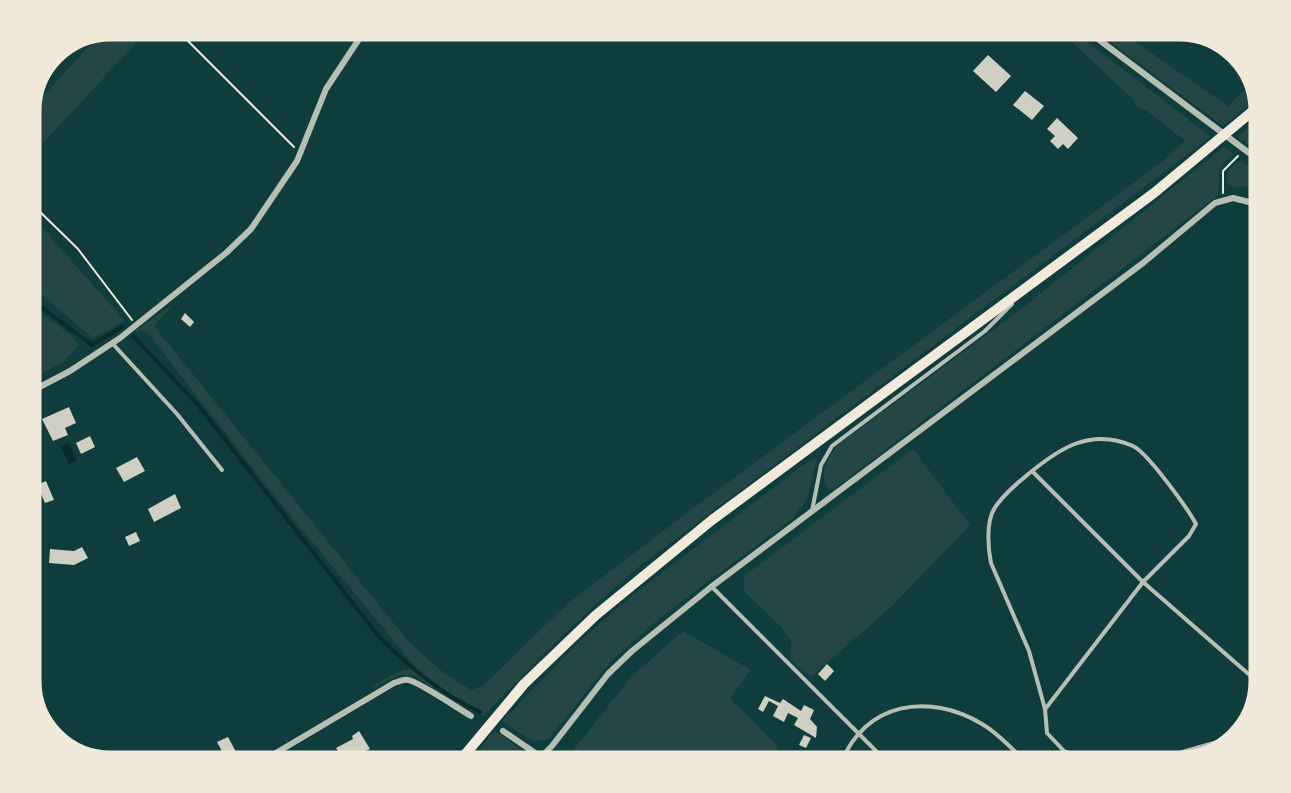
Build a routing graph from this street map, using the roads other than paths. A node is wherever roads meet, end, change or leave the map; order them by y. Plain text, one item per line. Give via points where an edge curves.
1 (358, 40) edge
2 (1099, 40) edge
3 (1250, 113) edge
4 (1250, 154) edge
5 (1250, 201) edge
6 (1033, 284) junction
7 (112, 343) junction
8 (41, 386) edge
9 (222, 470) dead end
10 (1032, 471) junction
11 (812, 512) junction
12 (1143, 582) junction
13 (711, 586) junction
14 (1250, 675) edge
15 (1045, 709) junction
16 (471, 716) dead end
17 (503, 731) dead end
18 (857, 735) junction
19 (1216, 742) edge
20 (278, 752) edge
21 (467, 752) edge
22 (534, 752) edge
23 (545, 752) edge
24 (847, 752) edge
25 (876, 752) edge
26 (1016, 752) edge
27 (1066, 752) edge
28 (1182, 752) edge

1 - 7 street via 326,89 300,153 251,229
2 - 4 street
3 - 6 main road via 1154,193
5 - 11 street via 1241,198 1215,203 1143,263
6 - 11 lane via 985,331 832,446 821,465
6 - 21 main road via 712,520 596,615 524,684
7 - 8 street
7 - 9 lane
10 - 12 lane
10 - 12 lane via 1059,449 1090,438 1137,447 1196,524
10 - 15 lane via 994,509 988,549 1029,651
11 - 13 street
12 - 14 lane
12 - 15 lane
13 - 18 lane
13 - 23 street via 608,674
15 - 27 lane via 1047,733
16 - 20 street via 406,679
17 - 22 street
18 - 24 lane
18 - 25 lane
18 - 26 lane via 884,713 924,705 954,710 983,724
19 - 28 lane

